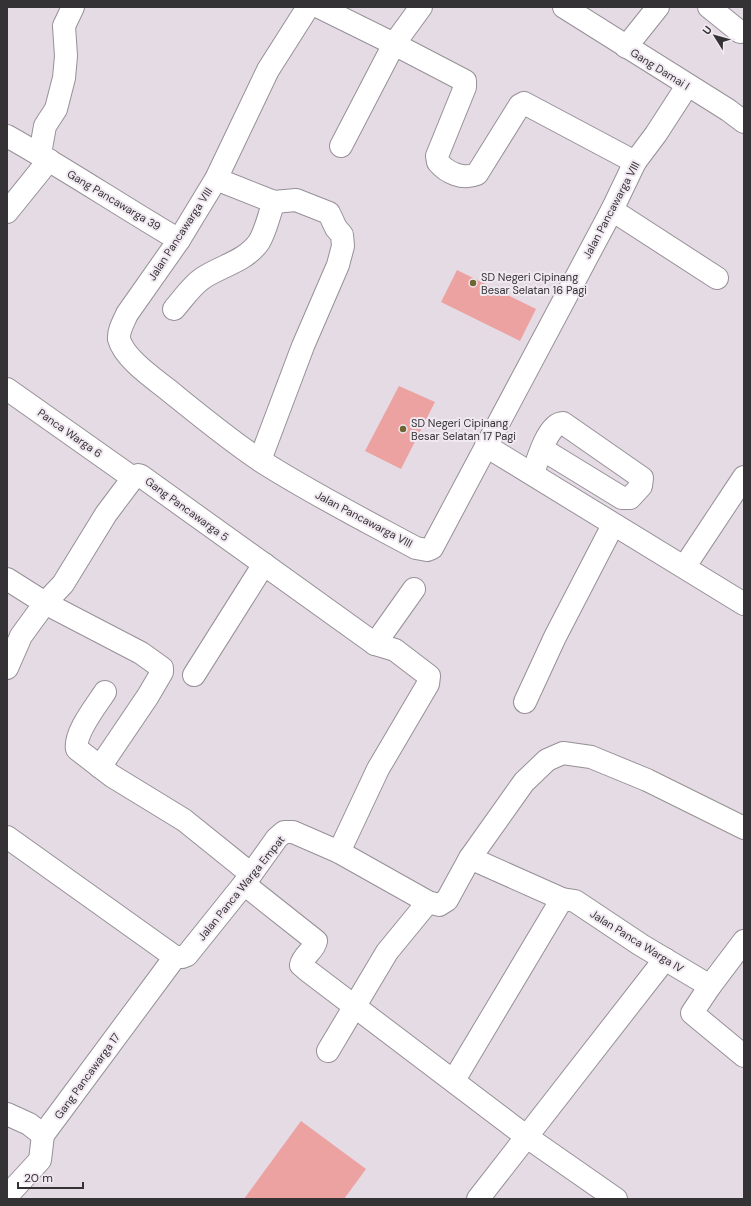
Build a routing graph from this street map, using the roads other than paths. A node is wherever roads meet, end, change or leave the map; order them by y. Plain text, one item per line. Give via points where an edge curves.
1 (73, 7) edge
2 (308, 7) edge
3 (319, 7) edge
4 (421, 7) edge
5 (658, 7) edge
6 (709, 7) edge
7 (573, 10) edge
8 (740, 32) dead end
9 (394, 44) junction
10 (626, 47) junction
11 (687, 86) junction
12 (744, 122) edge
13 (7, 136) edge
14 (341, 146) dead end
15 (44, 157) junction
16 (635, 162) junction
17 (216, 178) junction
18 (274, 202) junction
19 (612, 210) junction
20 (7, 212) edge
21 (179, 240) junction
22 (717, 278) dead end
23 (174, 309) dead end
24 (7, 389) edge
25 (486, 446) junction
26 (542, 449) dead end
27 (260, 460) junction
28 (533, 474) junction
29 (744, 477) edge
30 (133, 478) junction
31 (613, 525) junction
32 (264, 564) junction
33 (685, 566) junction
34 (7, 578) edge
35 (414, 589) dead end
36 (44, 603) junction
37 (744, 604) edge
38 (375, 644) junction
39 (7, 668) edge
40 (194, 675) dead end
41 (105, 692) dead end
42 (525, 702) dead end
43 (100, 767) junction
44 (744, 828) edge
45 (7, 837) edge
46 (339, 852) junction
47 (470, 858) junction
48 (248, 879) junction
49 (562, 899) junction
50 (428, 902) junction
51 (744, 941) edge
52 (175, 956) junction
53 (665, 959) junction
54 (710, 986) junction
55 (354, 1006) junction
56 (328, 1051) dead end
57 (744, 1056) edge
58 (454, 1080) junction
59 (7, 1114) edge
60 (43, 1135) junction
61 (527, 1136) junction
62 (7, 1196) edge
63 (478, 1199) edge
64 (616, 1199) edge

1 - 15 street via 64,26 64,78 56,108 45,126
2 - 17 street via 268,70
3 - 9 street
4 - 9 street
5 - 10 street
6 - 8 street
7 - 10 street, Gang Damai I
9 - 14 street
9 - 16 street via 465,81 465,87 437,156 438,162 449,171 470,177 477,174 520,105 524,103
10 - 11 street, Gang Damai I
11 - 12 street, Gang Damai I
11 - 16 street, Jalan Pancawarga VIII
13 - 15 street, Gang Pancawarga 39
15 - 20 street
15 - 21 street, Gang Pancawarga 39
16 - 19 street, Jalan Pancawarga VIII
17 - 18 street, Jalan Pancawarga VIII
17 - 21 street, Jalan Pancawarga VIII
18 - 23 street via 255,248 202,279
18 - 27 street, Jalan Pancawarga VIII via 296,200 329,213 342,235 343,246 338,266 303,346
19 - 22 street
19 - 25 street, Jalan Pancawarga VIII
21 - 27 street, Jalan Pancawarga VIII via 127,314 121,326 119,339 142,369
24 - 30 street, Panca Warga 6
25 - 27 street, Jalan Pancawarga VIII via 432,548 427,550 410,544 302,486
25 - 28 street
26 - 28 street
28 - 31 street
29 - 33 street
30 - 32 street, Gang Pancawarga 5 via 141,476
30 - 36 street, Gang Pancawarga 5 via 106,514 63,584
31 - 33 street
31 - 42 street via 555,637
32 - 38 street, Gang Pancawarga 5
32 - 40 street
33 - 37 street
34 - 36 street
35 - 38 street
36 - 39 street, Gang Pancawarga 5 via 21,636
36 - 43 street via 141,653 162,668 148,696
38 - 46 street, Gang Pancawarga 5 via 395,650 429,676 428,684 378,769
41 - 43 street via 76,742 81,754
43 - 48 street via 184,820
44 - 47 street via 647,780 592,757 563,753 547,760 524,782
45 - 52 street
46 - 48 street, Jalan Panca Warga Empat via 293,832 284,832
46 - 50 street, Jalan Panca Warga Empat
47 - 49 street, Jalan Panca Warga IV
47 - 50 street via 447,900 439,905
48 - 52 street, Jalan Panca Warga Empat via 187,955
48 - 55 street via 316,941 301,965
49 - 53 street, Jalan Panca Warga IV via 575,901
49 - 58 street
50 - 55 street via 387,952
51 - 54 street
52 - 60 street, Gang Pancawarga 17
53 - 54 street, Jalan Panca Warga IV
53 - 61 street
54 - 57 street via 692,1014
55 - 56 street
55 - 58 street
58 - 61 street
59 - 60 street via 29,1124
60 - 62 street, Gang Pancawarga 17 via 40,1160
61 - 63 street
61 - 64 street

